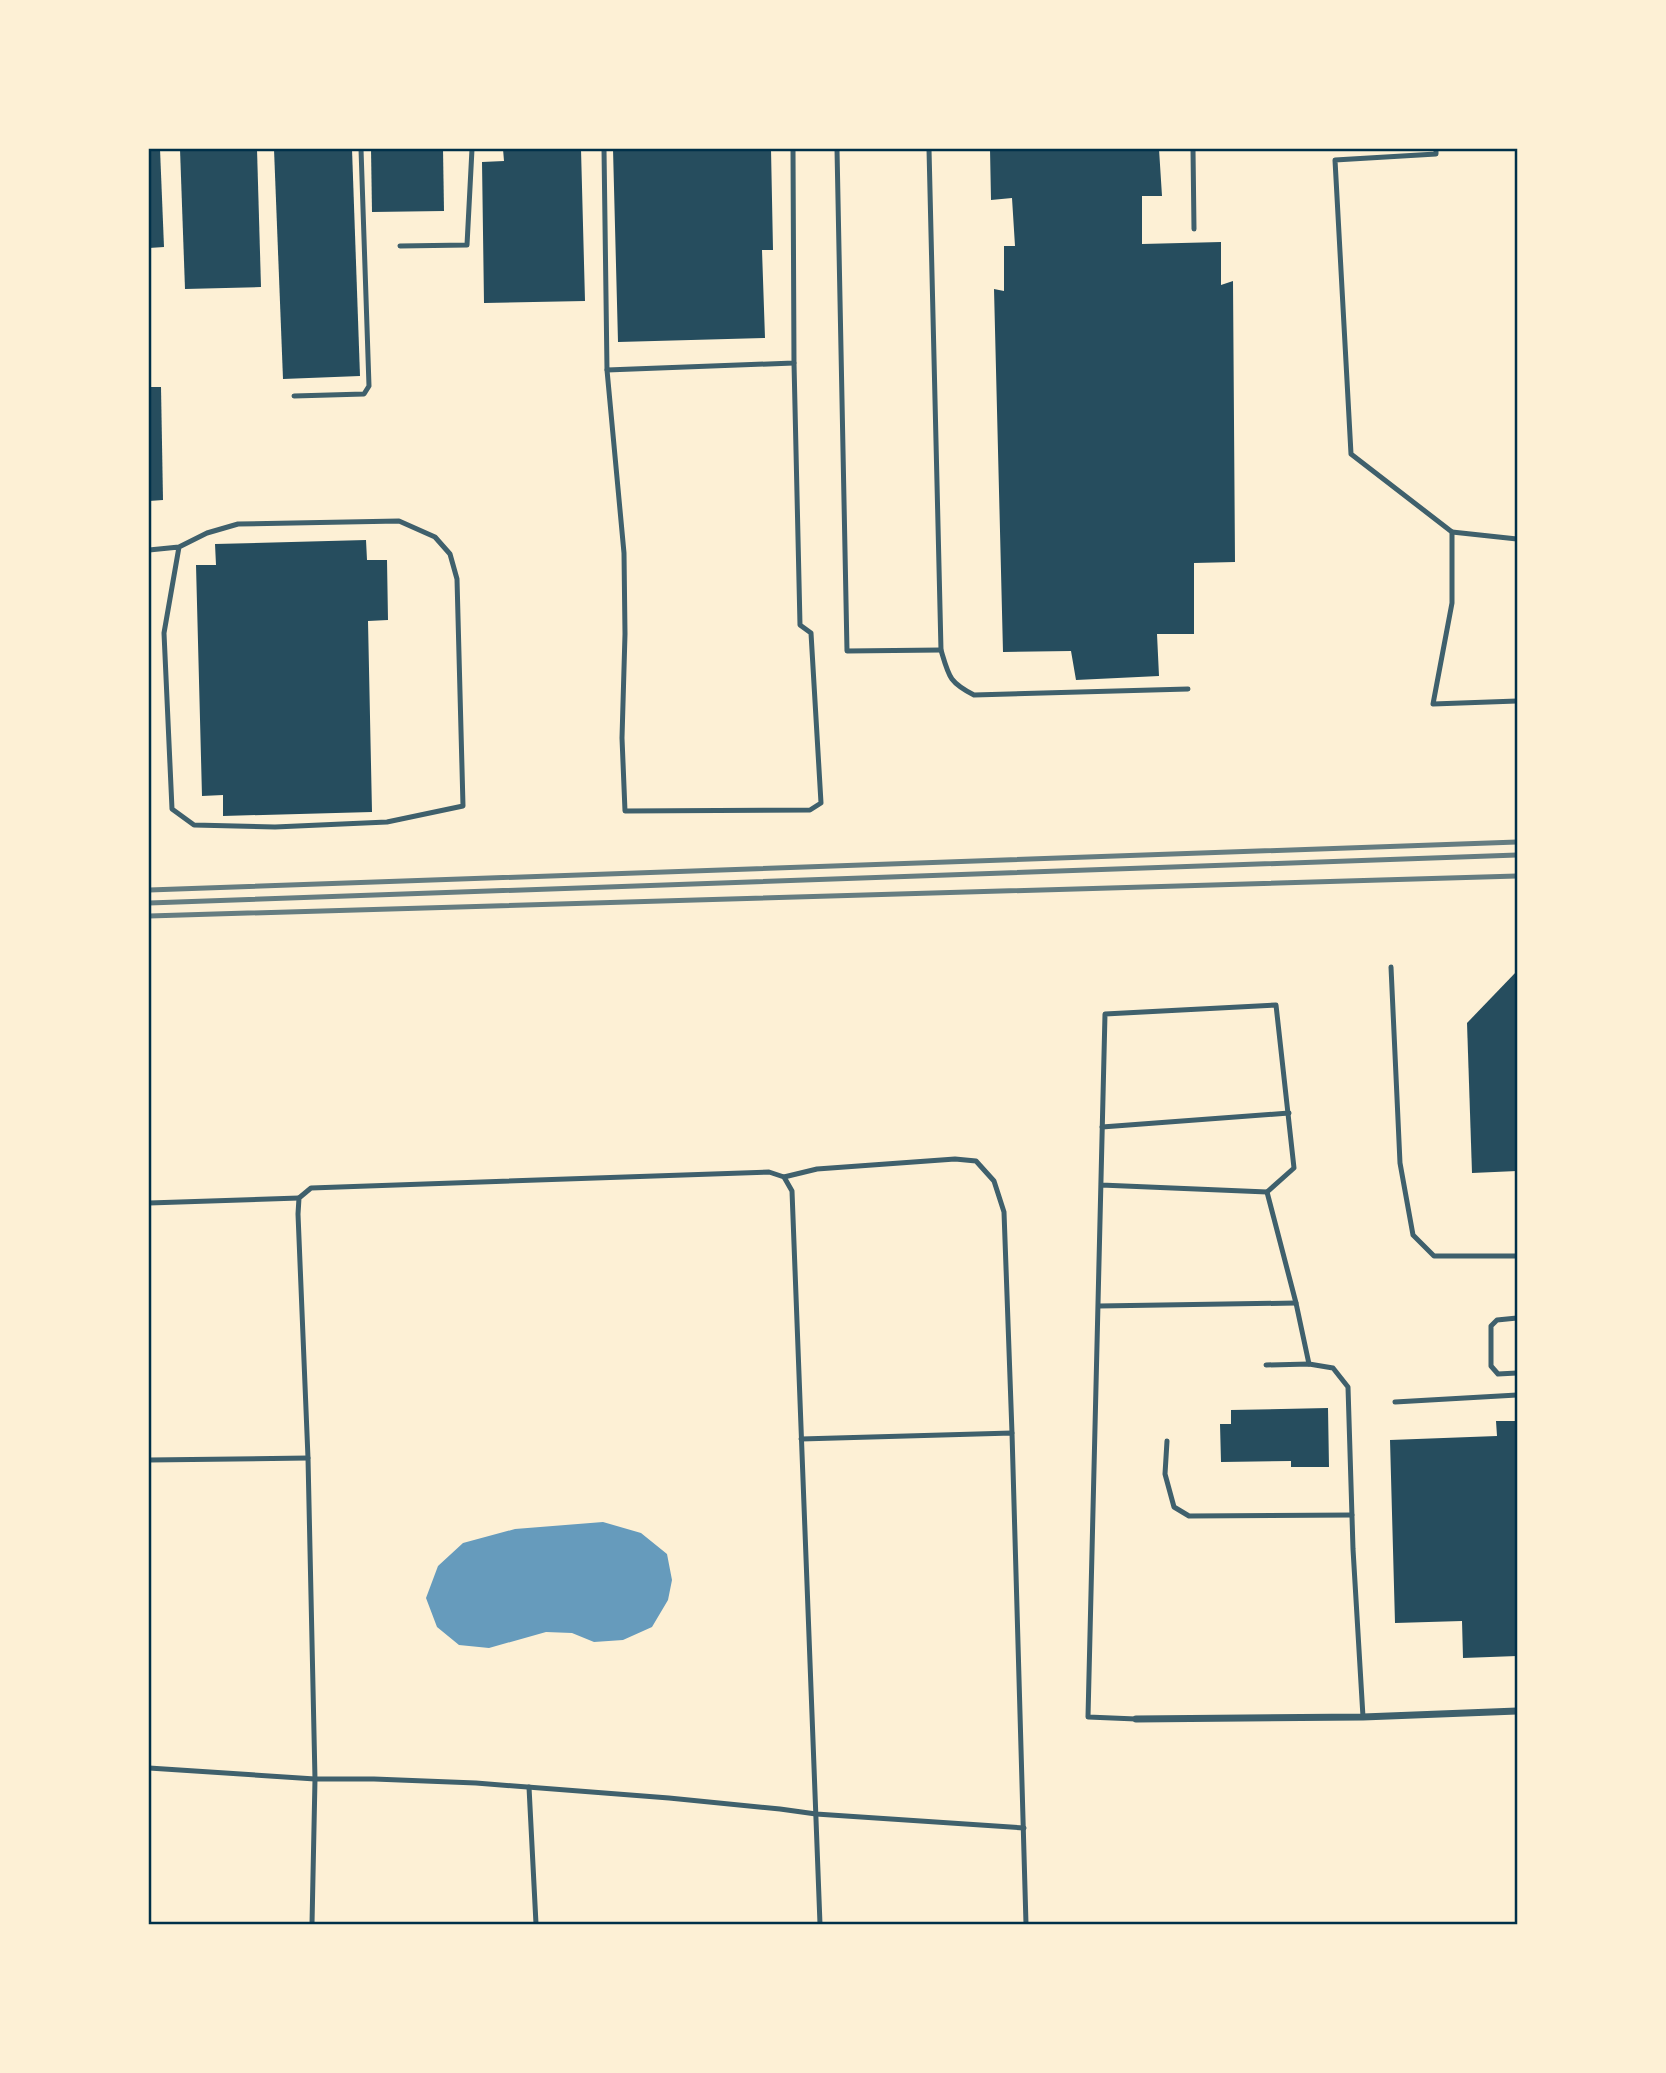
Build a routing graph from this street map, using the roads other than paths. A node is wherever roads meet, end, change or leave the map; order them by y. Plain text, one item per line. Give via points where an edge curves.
1 (361, 149) edge
2 (472, 149) edge
3 (604, 149) edge
4 (793, 149) edge
5 (837, 149) edge
6 (929, 149) edge
7 (1193, 149) edge
8 (1436, 149) edge
9 (1194, 229) dead end
10 (400, 246) dead end
11 (794, 363) junction
12 (607, 370) junction
13 (294, 396) dead end
14 (1452, 532) junction
15 (1517, 538) edge
16 (179, 547) junction
17 (149, 550) edge
18 (942, 650) junction
19 (1188, 689) dead end
20 (1517, 701) edge
21 (1391, 967) dead end
22 (1289, 1113) junction
23 (1102, 1127) junction
24 (783, 1177) junction
25 (1101, 1185) junction
26 (1267, 1192) junction
27 (299, 1198) junction
28 (149, 1203) edge
29 (1517, 1256) edge
30 (1296, 1303) junction
31 (1099, 1306) junction
32 (1517, 1318) edge
33 (1309, 1364) junction
34 (1266, 1365) dead end
35 (1517, 1373) edge
36 (1517, 1395) edge
37 (1395, 1402) dead end
38 (1012, 1433) junction
39 (801, 1439) junction
40 (1167, 1441) dead end
41 (308, 1458) junction
42 (149, 1460) edge
43 (1352, 1515) junction
44 (1517, 1711) edge
45 (1363, 1717) junction
46 (1136, 1719) joint
47 (149, 1768) edge
48 (315, 1779) junction
49 (529, 1787) junction
50 (816, 1814) junction
51 (1024, 1828) junction
52 (312, 1924) edge
53 (536, 1924) edge
54 (820, 1924) edge
55 (1026, 1924) edge

1 - 13 lane via 369,386 364,394
2 - 10 lane via 467,245
3 - 12 lane
4 - 11 lane
5 - 18 lane via 847,651
6 - 18 lane
7 - 9 lane
8 - 14 lane via 1436,154 1335,160 1351,454
11 - 12 lane
11 - 12 lane via 800,625 811,634 821,803 810,810 625,811 624,553
14 - 15 lane
14 - 20 lane via 1452,603 1433,704
16 - 16 lane via 238,524 399,521 435,537 450,554 457,579 463,806 387,822 275,827 194,825 172,809 164,633
16 - 17 lane
18 - 19 lane via 948,676 974,695
21 - 29 lane via 1400,1163 1413,1235 1434,1256
22 - 23 lane
22 - 23 lane via 1276,1005 1105,1014
22 - 26 lane via 1294,1168
23 - 25 lane
24 - 27 lane via 769,1172 311,1188
24 - 38 lane via 817,1169 955,1159 976,1161 994,1181 1004,1212
24 - 39 lane via 792,1191
25 - 26 lane
25 - 31 lane
26 - 30 lane
27 - 28 lane
27 - 41 lane
30 - 31 lane
30 - 33 lane
31 - 46 lane via 1088,1717
32 - 35 lane via 1497,1320 1491,1326 1491,1366 1498,1374
33 - 34 lane
33 - 43 lane via 1333,1368 1348,1387
36 - 37 lane
38 - 39 lane
38 - 51 lane
39 - 50 lane
40 - 43 lane via 1165,1474 1174,1507 1189,1516
41 - 42 lane
41 - 48 lane
43 - 45 lane
44 - 45 street
45 - 46 street
47 - 48 lane
48 - 49 lane
48 - 52 lane
49 - 50 lane
49 - 53 lane
50 - 51 lane
50 - 54 lane
51 - 55 lane

